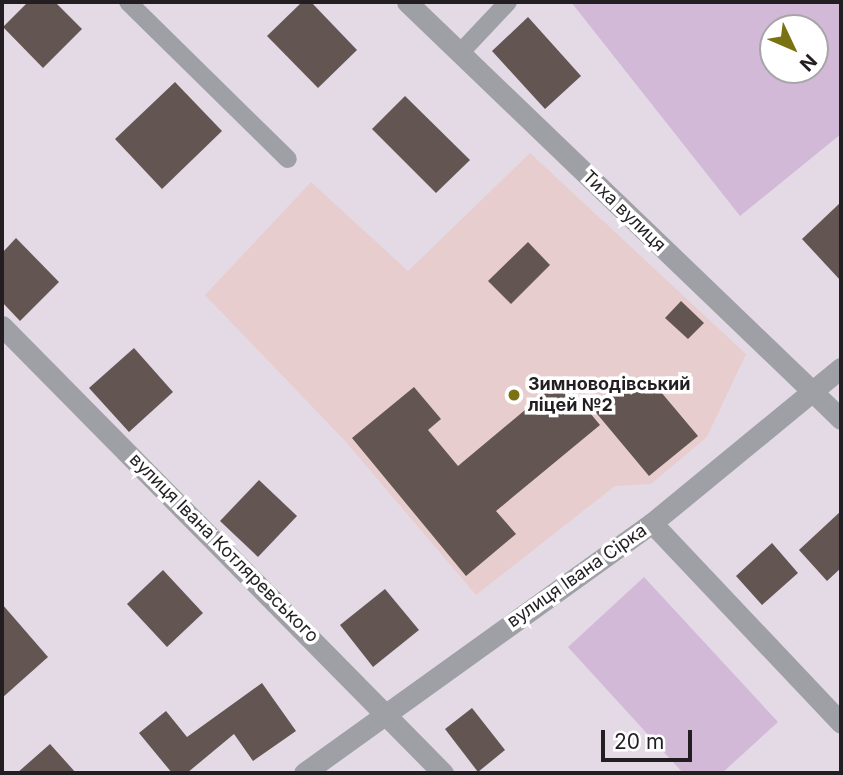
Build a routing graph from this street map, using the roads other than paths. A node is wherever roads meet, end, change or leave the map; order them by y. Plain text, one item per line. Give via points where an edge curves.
1 (128, 2) edge
2 (407, 2) edge
3 (508, 2) edge
4 (460, 53) junction
5 (288, 159) dead end
6 (2, 326) edge
7 (841, 368) edge
8 (813, 392) junction
9 (841, 419) edge
10 (652, 523) junction
11 (386, 711) junction
12 (841, 723) edge
13 (304, 773) edge
14 (443, 773) edge

1 - 5 lane
2 - 4 street, Тиха вулиця
3 - 4 lane
4 - 8 street, Тиха вулиця
6 - 11 street, вулиця Івана Котляревського
7 - 8 street, вулиця Івана Сірка
8 - 9 street, Тиха вулиця
8 - 10 street, вулиця Івана Сірка
10 - 11 street, вулиця Івана Сірка
10 - 12 street
11 - 13 street, вулиця Івана Сірка
11 - 14 street, вулиця Івана Котляревського

